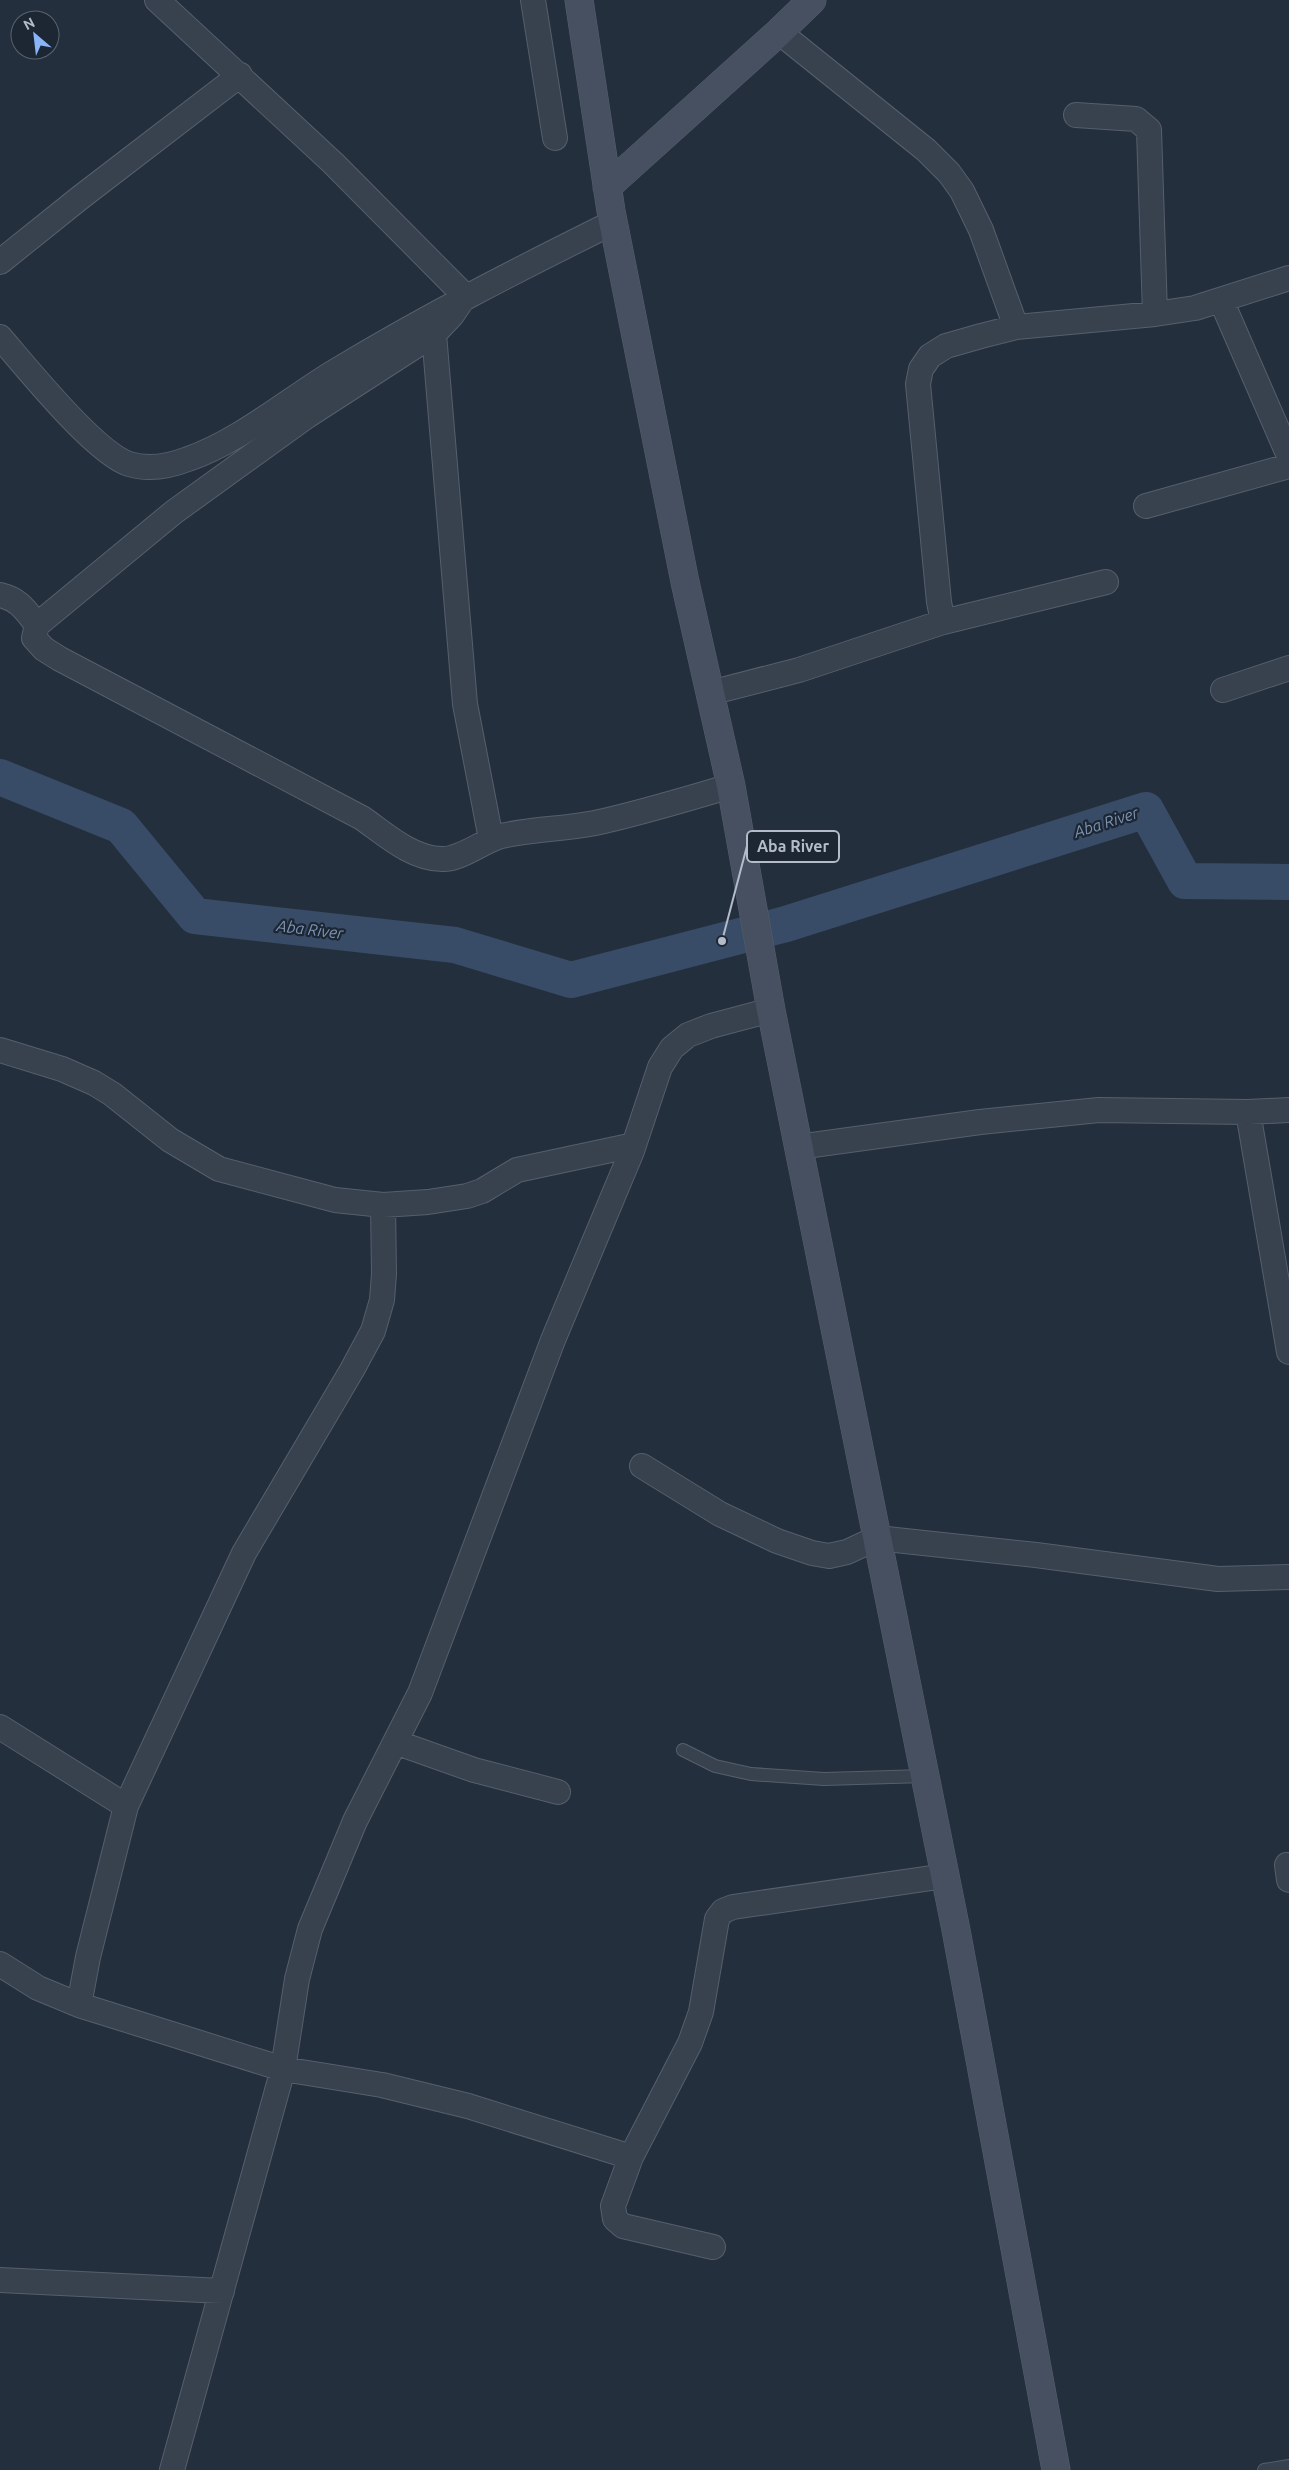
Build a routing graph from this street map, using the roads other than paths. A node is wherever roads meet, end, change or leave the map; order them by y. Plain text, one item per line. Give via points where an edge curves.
1 (157, 0) edge
2 (533, 0) edge
3 (579, 0) edge
4 (812, 0) edge
5 (779, 32) junction
6 (240, 75) junction
7 (1076, 115) dead end
8 (555, 138) dead end
9 (607, 187) junction
10 (614, 222) junction
11 (0, 262) edge
12 (1289, 278) edge
13 (465, 296) junction
14 (1221, 300) junction
15 (1155, 314) junction
16 (1016, 327) junction
17 (434, 334) junction
18 (0, 337) edge
19 (1289, 456) edge
20 (1289, 466) edge
21 (1146, 506) dead end
22 (1106, 582) dead end
23 (0, 595) edge
24 (943, 622) junction
25 (37, 625) junction
26 (1289, 668) edge
27 (1223, 690) dead end
28 (710, 693) junction
29 (730, 786) junction
30 (490, 839) junction
31 (771, 1010) junction
32 (0, 1050) edge
33 (1289, 1110) edge
34 (1248, 1112) junction
35 (634, 1145) junction
36 (798, 1147) junction
37 (383, 1205) junction
38 (1284, 1290) edge
39 (1289, 1352) edge
40 (642, 1466) dead end
41 (878, 1538) junction
42 (1289, 1577) edge
43 (0, 1727) edge
44 (396, 1742) junction
45 (683, 1750) dead end
46 (925, 1776) junction
47 (558, 1792) dead end
48 (126, 1806) junction
49 (945, 1876) junction
50 (0, 1964) edge
51 (79, 2005) junction
52 (283, 2069) junction
53 (631, 2156) junction
54 (714, 2247) dead end
55 (0, 2280) edge
56 (222, 2291) junction
57 (1289, 2466) edge
58 (172, 2470) edge
59 (1056, 2470) edge
60 (1264, 2470) edge

1 - 6 street
2 - 8 street
3 - 9 street
4 - 5 street
5 - 9 street
5 - 16 street via 926,150 949,173 962,191 981,230
6 - 11 street
6 - 13 street
7 - 15 street via 1136,119 1149,130
9 - 10 street
10 - 13 street
10 - 28 street
12 - 14 street
13 - 17 street
13 - 18 street via 225,442 169,466 129,464 110,454 54,399
14 - 15 street via 1196,308
14 - 19 street
15 - 16 street
16 - 24 street via 946,346 930,356 921,369 918,384
17 - 25 street via 307,416 182,507
17 - 30 street via 465,704
20 - 21 street
22 - 24 street
23 - 25 street via 22,604
24 - 28 street via 799,670
25 - 30 street via 34,638 44,650 353,814 405,848 443,860
26 - 27 street
28 - 29 street
29 - 30 street via 595,823 537,829
29 - 31 street
31 - 35 street via 711,1026 688,1035 672,1048 660,1067
31 - 36 street
32 - 37 street via 62,1068 94,1083 170,1140 219,1169 321,1198
33 - 34 street
34 - 36 street via 1099,1110 980,1122
34 - 38 street
35 - 37 street via 517,1170 467,1196
35 - 44 street via 553,1340 420,1694
36 - 41 street
37 - 48 street via 382,1300 373,1332 244,1553
38 - 39 street
40 - 41 street via 720,1514 777,1541 812,1553 829,1556 847,1552
41 - 42 street via 1218,1579
41 - 46 street
43 - 48 street
44 - 47 street via 474,1770
44 - 52 street via 355,1821 310,1929 297,1979
45 - 46 lane via 715,1766 751,1774 824,1779
46 - 49 street
48 - 51 street
49 - 53 street via 723,1911 717,1919 701,2012 690,2043
49 - 59 street
50 - 51 street via 38,1988
51 - 52 street
52 - 53 street via 382,2085 468,2106
52 - 56 street
53 - 54 street via 613,2206 616,2219 623,2226
55 - 56 street
56 - 58 street
57 - 60 lane

